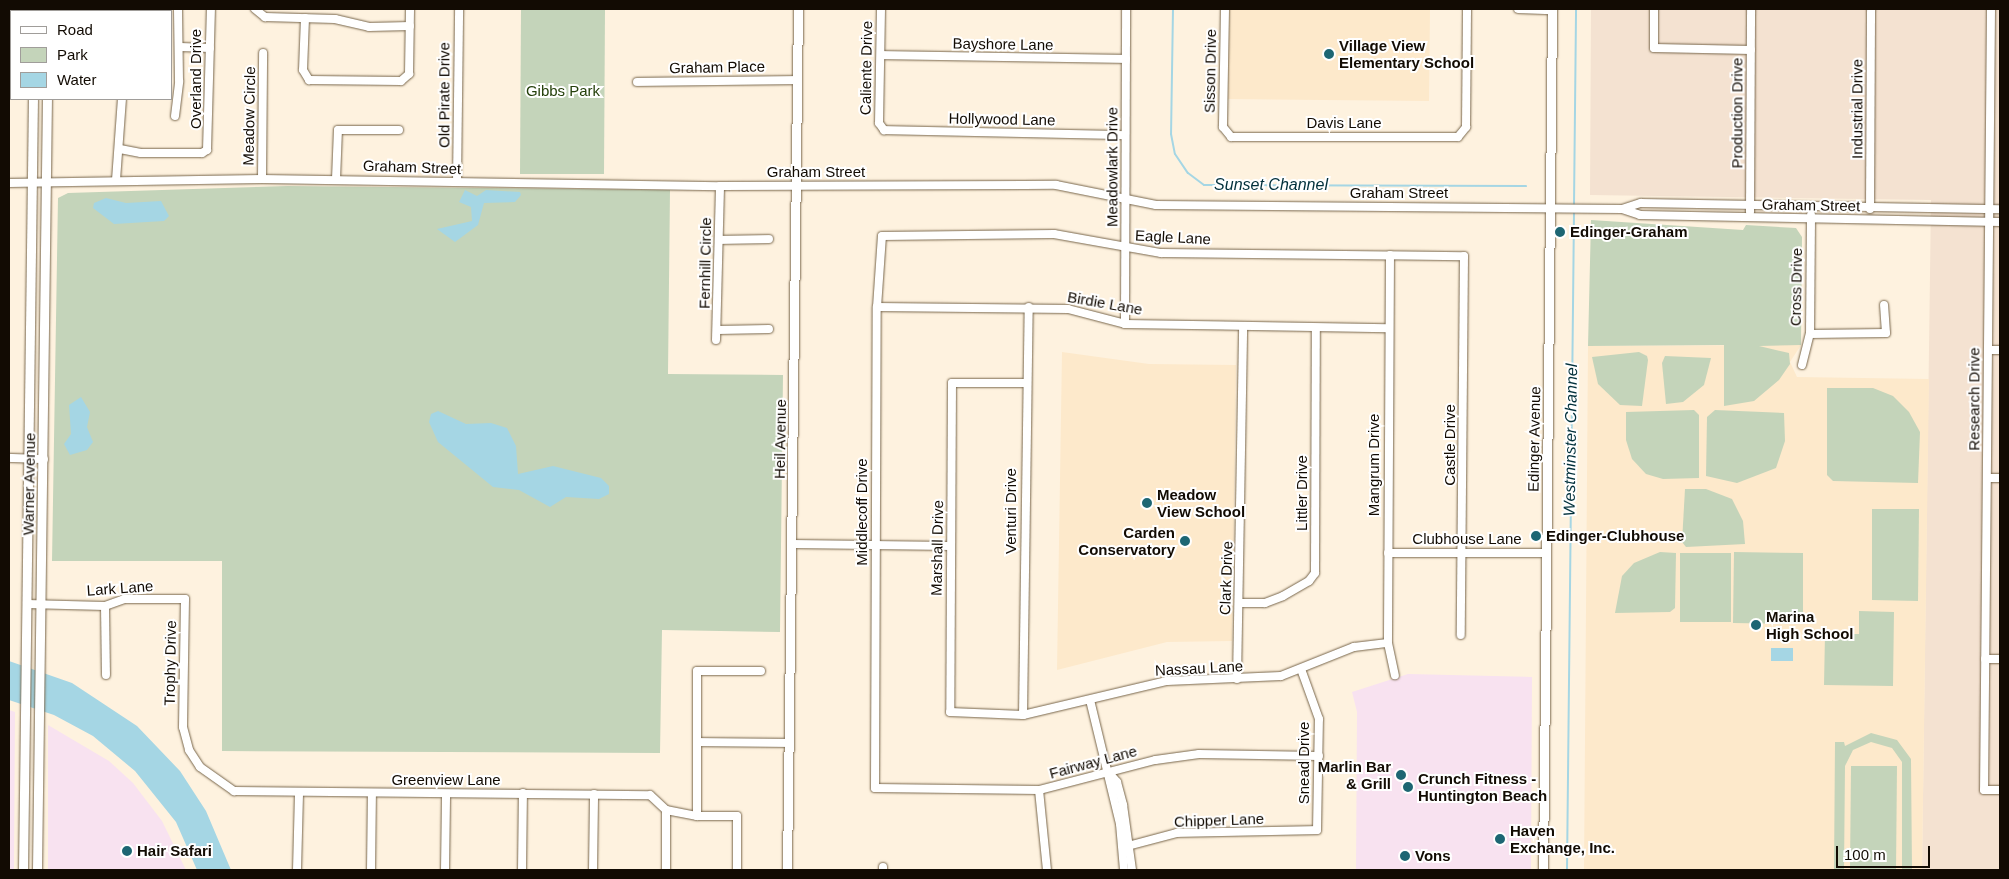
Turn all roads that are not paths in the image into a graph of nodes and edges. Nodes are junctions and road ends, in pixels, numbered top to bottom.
1 (178, 9) edge
2 (211, 9) edge
3 (410, 9) edge
4 (459, 9) edge
5 (798, 9) edge
6 (881, 9) edge
7 (1126, 9) edge
8 (1225, 9) edge
9 (1467, 9) edge
10 (1518, 9) edge
11 (1552, 9) edge
12 (1654, 9) edge
13 (1751, 9) edge
14 (1871, 9) edge
15 (1991, 9) edge
16 (257, 12) edge
17 (305, 18) junction
18 (410, 26) junction
19 (180, 48) junction
20 (210, 48) junction
21 (1751, 50) junction
22 (263, 53) dead end
23 (881, 55) junction
24 (1126, 59) junction
25 (797, 80) junction
26 (637, 82) dead end
27 (33, 100) edge
28 (47, 100) edge
29 (122, 100) edge
30 (175, 116) dead end
31 (880, 127) joint
32 (399, 130) dead end
33 (1225, 134) joint
34 (1125, 135) junction
35 (1990, 136) junction
36 (2000, 136) edge
37 (120, 149) junction
38 (262, 179) junction
39 (336, 179) junction
40 (116, 180) junction
41 (457, 182) junction
42 (9, 183) edge
43 (32, 183) junction
44 (47, 183) junction
45 (720, 186) junction
46 (796, 186) junction
47 (1126, 199) junction
48 (1751, 207) junction
49 (1550, 208) junction
50 (1811, 208) junction
51 (1870, 208) junction
52 (1622, 209) junction
53 (1989, 209) junction
54 (2000, 209) edge
55 (1750, 218) junction
56 (1811, 220) junction
57 (1989, 222) junction
58 (2000, 222) edge
59 (882, 236) joint
60 (769, 239) dead end
61 (720, 240) junction
62 (1126, 248) junction
63 (1390, 255) junction
64 (1464, 256) joint
65 (1884, 305) dead end
66 (877, 307) junction
67 (1029, 307) junction
68 (1125, 324) junction
69 (768, 328) dead end
70 (1243, 328) junction
71 (1388, 328) junction
72 (1316, 329) junction
73 (718, 330) junction
74 (1810, 334) junction
75 (716, 340) dead end
76 (1988, 350) junction
77 (2000, 350) edge
78 (1802, 365) dead end
79 (1026, 383) junction
80 (9, 458) edge
81 (28, 458) junction
82 (44, 459) junction
83 (1987, 478) junction
84 (2000, 478) edge
85 (792, 544) junction
86 (876, 545) junction
87 (951, 546) junction
88 (1388, 553) junction
89 (1464, 553) junction
90 (1547, 553) junction
91 (186, 599) joint
92 (1240, 603) junction
93 (27, 604) junction
94 (41, 604) junction
95 (105, 606) junction
96 (1461, 635) dead end
97 (1388, 643) junction
98 (1986, 659) junction
99 (2000, 659) edge
100 (1301, 669) junction
101 (761, 671) dead end
102 (1395, 675) dead end
103 (106, 676) dead end
104 (1237, 679) junction
105 (1090, 700) junction
106 (26, 705) junction
107 (950, 712) joint
108 (1023, 715) junction
109 (183, 727) joint
110 (39, 738) junction
111 (697, 742) junction
112 (789, 743) junction
113 (1319, 756) junction
114 (1109, 773) junction
115 (26, 780) junction
116 (39, 781) junction
117 (875, 788) joint
118 (1039, 790) junction
119 (2000, 790) edge
120 (299, 793) junction
121 (372, 793) junction
122 (523, 793) junction
123 (446, 794) junction
124 (594, 794) junction
125 (666, 810) junction
126 (696, 816) junction
127 (1317, 830) joint
128 (1127, 846) junction
129 (23, 870) edge
130 (37, 870) edge
131 (297, 870) edge
132 (371, 870) edge
133 (445, 870) edge
134 (522, 870) edge
135 (593, 870) edge
136 (666, 870) edge
137 (737, 870) edge
138 (787, 870) edge
139 (1047, 870) edge
140 (1124, 870) edge
141 (1132, 870) edge
142 (1543, 870) edge

1 - 19 street
2 - 20 street, Overland Drive
3 - 18 street
4 - 41 street, Old Pirate Drive
5 - 25 main road, Heil Avenue
6 - 23 street, Caliente Drive
7 - 24 street, Meadowlark Drive
8 - 33 street, Sisson Drive
9 - 33 street, Davis Lane
10 - 11 street
11 - 49 main road, Edinger Avenue
12 - 21 street
13 - 21 street, Production Drive
14 - 51 street, Industrial Drive
15 - 35 street, Research Drive
16 - 17 street
17 - 18 street
17 - 18 street
19 - 20 street
19 - 30 street
20 - 37 street, Overland Drive
21 - 48 street, Production Drive
22 - 38 street, Meadow Circle
23 - 24 street, Bayshore Lane
23 - 31 street, Caliente Drive
24 - 34 street, Meadowlark Drive
25 - 26 street, Graham Place
25 - 46 main road, Heil Avenue
27 - 43 main road, Warner Avenue
28 - 44 main road, Warner Avenue
29 - 37 street
31 - 34 street, Hollywood Lane
32 - 39 street
34 - 47 street, Meadowlark Drive
35 - 36 street
35 - 53 street, Research Drive
37 - 40 street
38 - 39 street, Graham Street
38 - 40 street, Graham Street
39 - 41 street, Graham Street
40 - 44 street, Graham Street
41 - 45 street, Graham Street
42 - 43 street, Graham Street
43 - 44 street, Graham Street
43 - 81 main road, Warner Avenue
44 - 82 main road, Warner Avenue
45 - 46 street, Graham Street
45 - 61 street, Fernhill Circle
46 - 47 street, Graham Street
46 - 85 main road, Heil Avenue
47 - 49 street, Graham Street
47 - 62 street, Meadowlark Drive
48 - 50 street, Graham Street
48 - 52 street, Graham Street
48 - 55 street, Production Drive
49 - 52 street, Graham Street
49 - 90 main road, Edinger Avenue
50 - 51 street, Graham Street
50 - 56 street, Cross Drive
51 - 53 street, Graham Street
52 - 55 street, Graham Street
53 - 54 street, Graham Street
53 - 57 street, Research Drive
55 - 56 street, Graham Street
56 - 57 street, Graham Street
56 - 74 street, Cross Drive
57 - 58 street, Graham Street
57 - 76 street, Research Drive
59 - 62 street, Eagle Lane
59 - 66 street, Middlecoff Drive
60 - 61 street
61 - 73 street, Fernhill Circle
62 - 63 street, Eagle Lane
62 - 68 street, Meadowlark Drive
63 - 64 street, Eagle Lane
63 - 71 street, Mangrum Drive
64 - 89 street, Castle Drive
65 - 74 street
66 - 67 street, Birdie Lane
66 - 86 street, Middlecoff Drive
67 - 68 street, Birdie Lane
67 - 79 street, Venturi Drive
68 - 70 street, Birdie Lane
69 - 73 street
70 - 72 street, Birdie Lane
70 - 92 street, Clark Drive
71 - 72 street, Birdie Lane
71 - 88 street, Mangrum Drive
72 - 92 street, Littler Drive
73 - 75 street, Fernhill Circle
74 - 78 street, Cross Drive
76 - 77 street
76 - 83 street, Research Drive
79 - 87 street, Marshall Drive
79 - 108 street, Venturi Drive
80 - 81 street
81 - 82 street
81 - 93 main road, Warner Avenue
82 - 94 main road, Warner Avenue
83 - 84 street
83 - 98 street, Research Drive
85 - 86 street
85 - 112 main road, Heil Avenue
86 - 87 street
86 - 117 street, Middlecoff Drive
87 - 107 street, Marshall Drive
88 - 89 street, Clubhouse Lane
88 - 97 street, Mangrum Drive
89 - 90 street, Clubhouse Lane
89 - 96 street, Castle Drive
90 - 142 main road, Edinger Avenue
91 - 95 street, Lark Lane
91 - 109 street, Trophy Drive
92 - 104 street, Clark Drive
93 - 94 street, Lark Lane
93 - 106 main road, Warner Avenue
94 - 95 street, Lark Lane
94 - 110 main road, Warner Avenue
95 - 103 street
97 - 100 street, Nassau Lane
97 - 102 street, Mangrum Drive
98 - 99 street
98 - 119 street, Research Drive
100 - 104 street, Nassau Lane
100 - 113 street, Snead Drive
101 - 111 street
104 - 105 street, Nassau Lane
105 - 108 street, Nassau Lane
105 - 114 street
106 - 110 main road
106 - 115 main road, Warner Avenue
107 - 108 street, Nassau Lane
109 - 120 street, Greenview Lane
110 - 116 main road, Warner Avenue
111 - 112 street
111 - 126 street
112 - 138 main road, Heil Avenue
113 - 114 street, Fairway Lane
113 - 127 street, Snead Drive
114 - 118 street, Fairway Lane
114 - 128 street
115 - 116 main road
115 - 129 main road, Warner Avenue
116 - 130 main road, Warner Avenue
117 - 118 street, Fairway Lane
118 - 139 street
120 - 121 street, Greenview Lane
120 - 131 street
121 - 123 street, Greenview Lane
121 - 132 street
122 - 123 street, Greenview Lane
122 - 124 street, Greenview Lane
122 - 134 street
123 - 133 street
124 - 125 street, Greenview Lane
124 - 135 street
125 - 126 street, Greenview Lane
125 - 136 street
126 - 137 street, Greenview Lane
127 - 128 street, Chipper Lane
128 - 140 street
128 - 141 street

